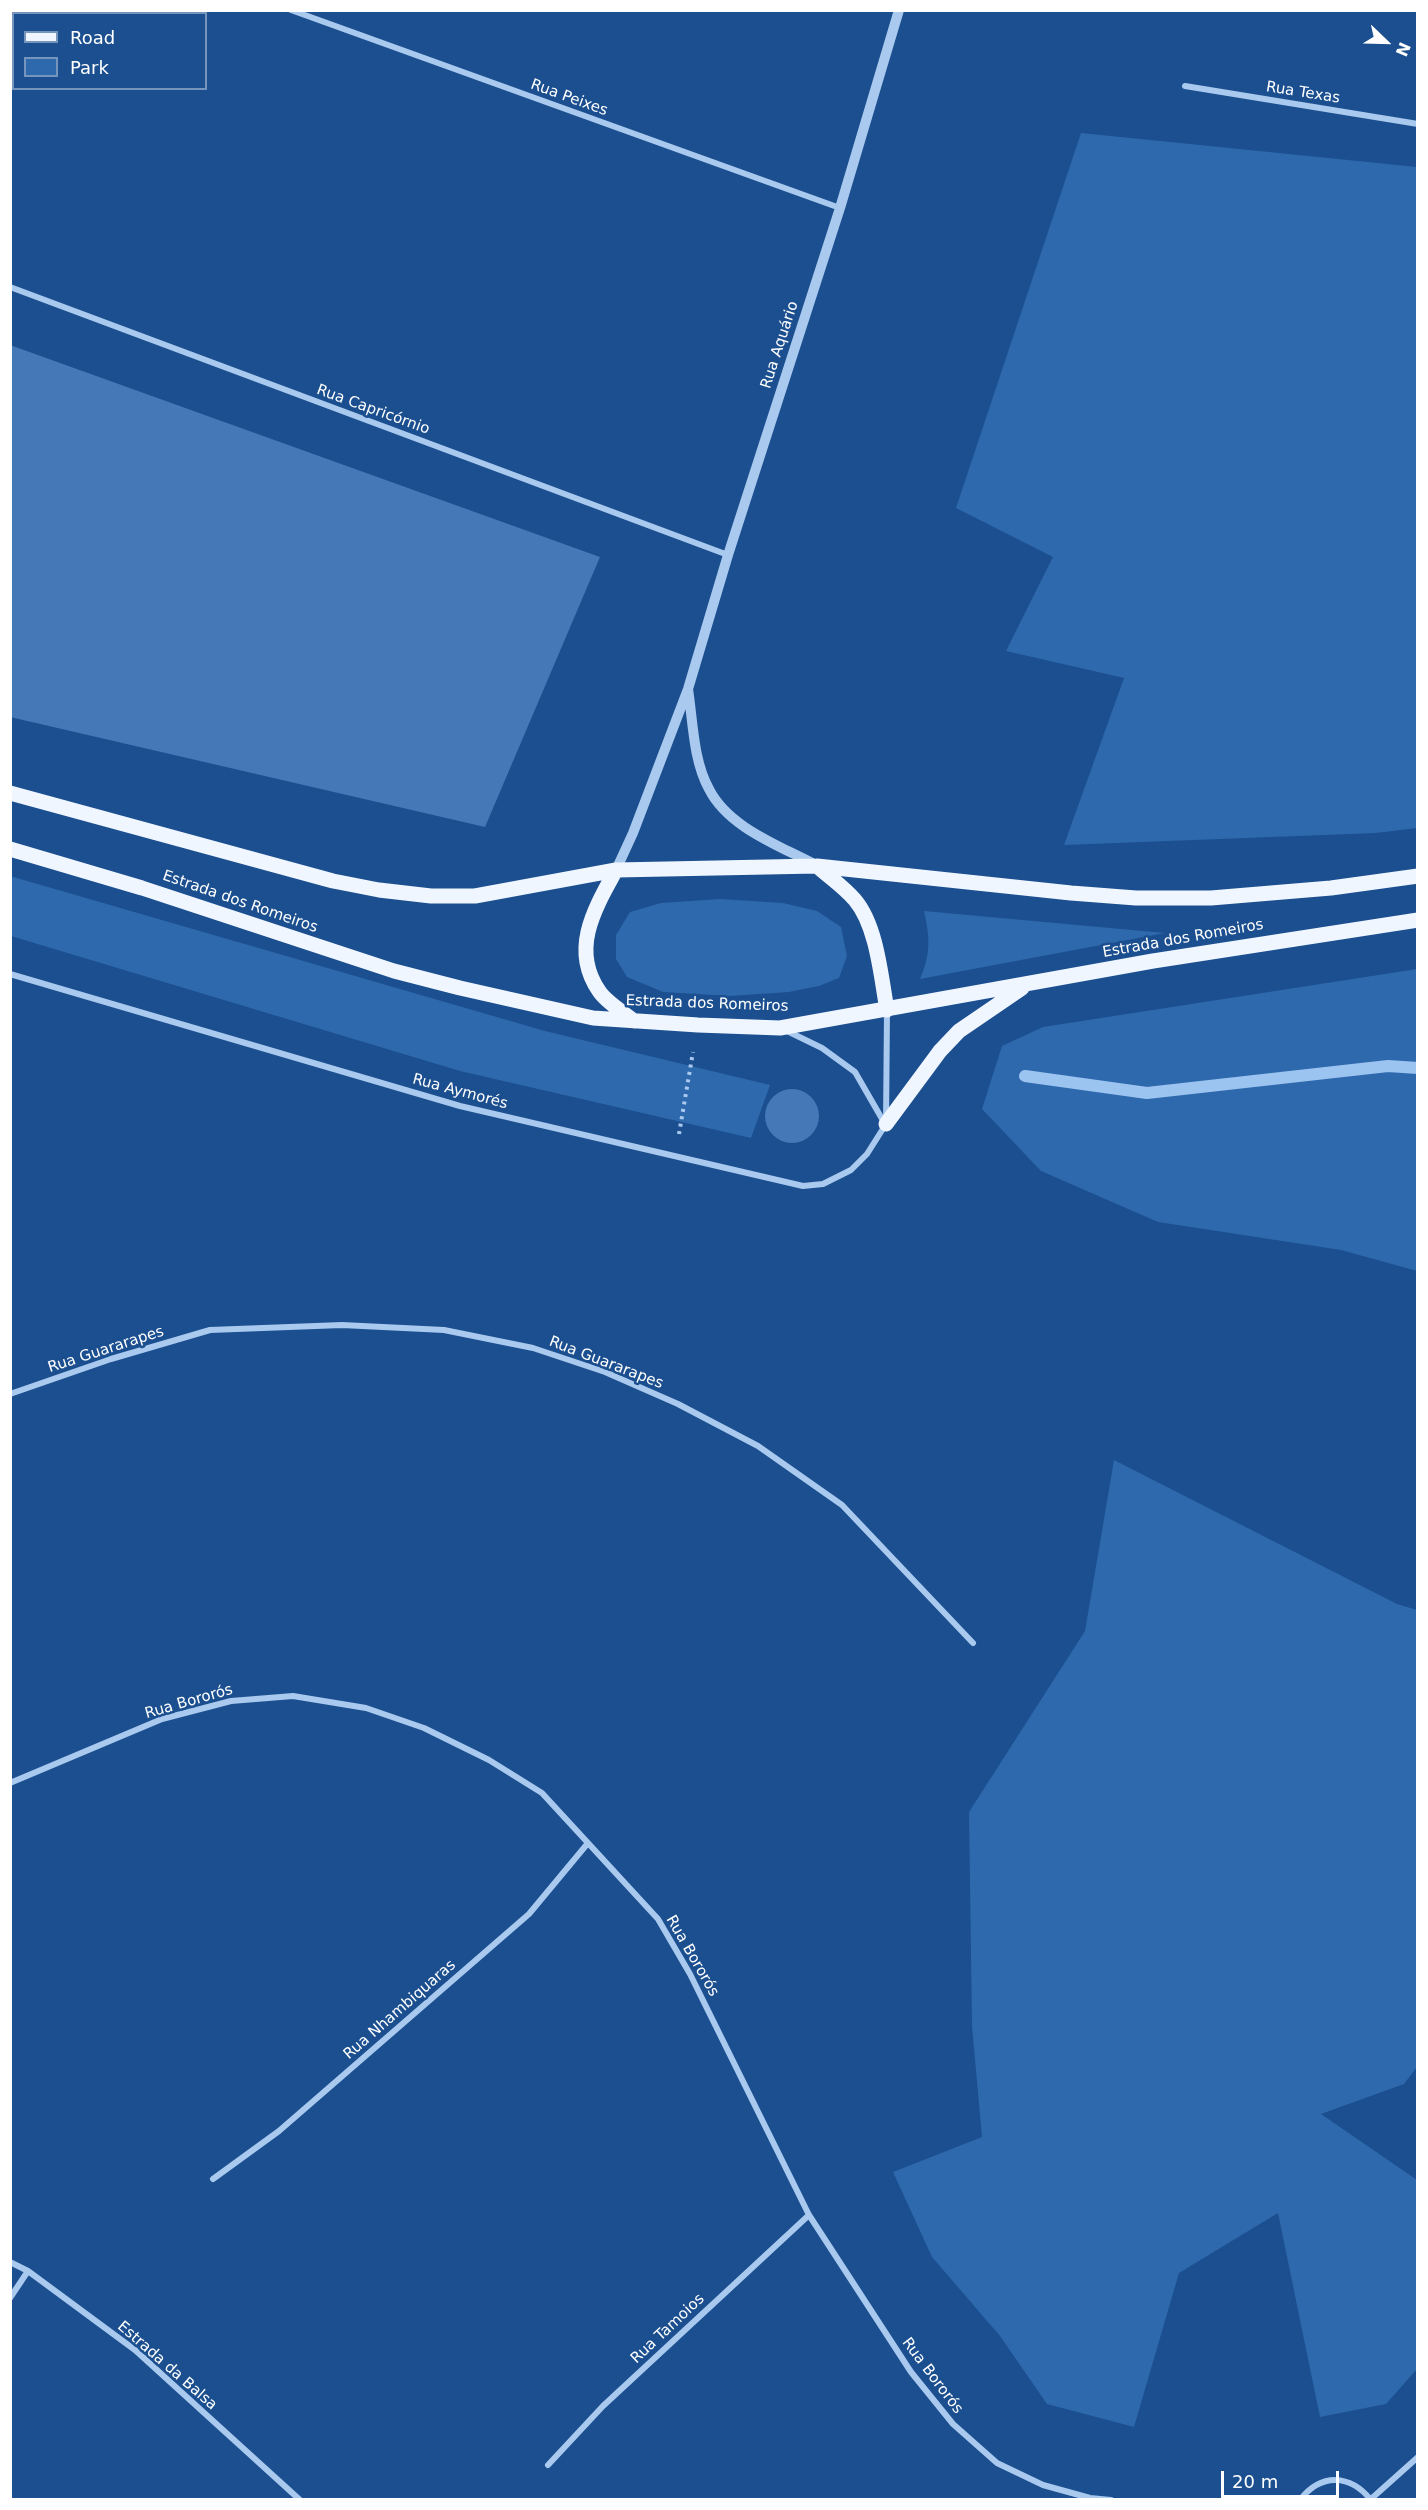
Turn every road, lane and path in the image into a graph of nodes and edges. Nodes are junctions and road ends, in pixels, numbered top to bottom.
1 (291, 10) edge
2 (899, 10) edge
3 (1185, 86) dead end
4 (1418, 124) edge
5 (840, 208) junction
6 (10, 287) edge
7 (728, 555) junction
8 (687, 689) junction
9 (10, 793) edge
10 (10, 849) edge
11 (817, 866) junction
12 (615, 870) junction
13 (1418, 876) edge
14 (1418, 920) edge
15 (10, 974) edge
16 (1028, 984) junction
17 (886, 1010) junction
18 (634, 1021) junction
19 (698, 1025) junction
20 (780, 1028) junction
21 (886, 1124) junction
22 (675, 1157) junction
23 (10, 1394) edge
24 (973, 1642) dead end
25 (10, 1784) edge
26 (588, 1843) junction
27 (213, 2179) dead end
28 (809, 2215) junction
29 (10, 2262) edge
30 (28, 2271) junction
31 (10, 2298) edge
32 (1418, 2457) edge
33 (548, 2465) dead end
34 (300, 2499) edge
35 (1111, 2499) edge
36 (1300, 2499) edge
37 (1371, 2499) edge

1 - 5 street, Rua Peixes
2 - 5 street, Rua Aquário
3 - 4 street, Rua Texas
5 - 7 street, Rua Aquário
6 - 7 street, Rua Capricórnio
7 - 8 street, Rua Aquário
8 - 11 street
8 - 12 street, Rua Aquário
9 - 12 main road, Estrada dos Romeiros
10 - 18 main road, Estrada dos Romeiros
11 - 12 main road, Estrada dos Romeiros
11 - 13 main road, Estrada dos Romeiros
11 - 17 main road
12 - 18 main road
14 - 16 main road, Estrada dos Romeiros
15 - 22 street, Rua Aymorés
16 - 17 main road, Estrada dos Romeiros
16 - 21 main road
17 - 20 main road, Estrada dos Romeiros
17 - 21 street
18 - 19 main road, Estrada dos Romeiros
19 - 20 main road, Estrada dos Romeiros
19 - 22 path
20 - 21 street
21 - 22 street, Rua Aymorés
23 - 24 street, Rua Guararapes
25 - 26 street, Rua Bororós
26 - 27 street, Rua Nhambiquaras
26 - 28 street, Rua Bororós
28 - 33 street, Rua Tamoios
28 - 35 street, Rua Bororós
29 - 30 street, Estrada da Balsa
30 - 31 street
30 - 34 street, Estrada da Balsa
32 - 37 street
36 - 37 street

